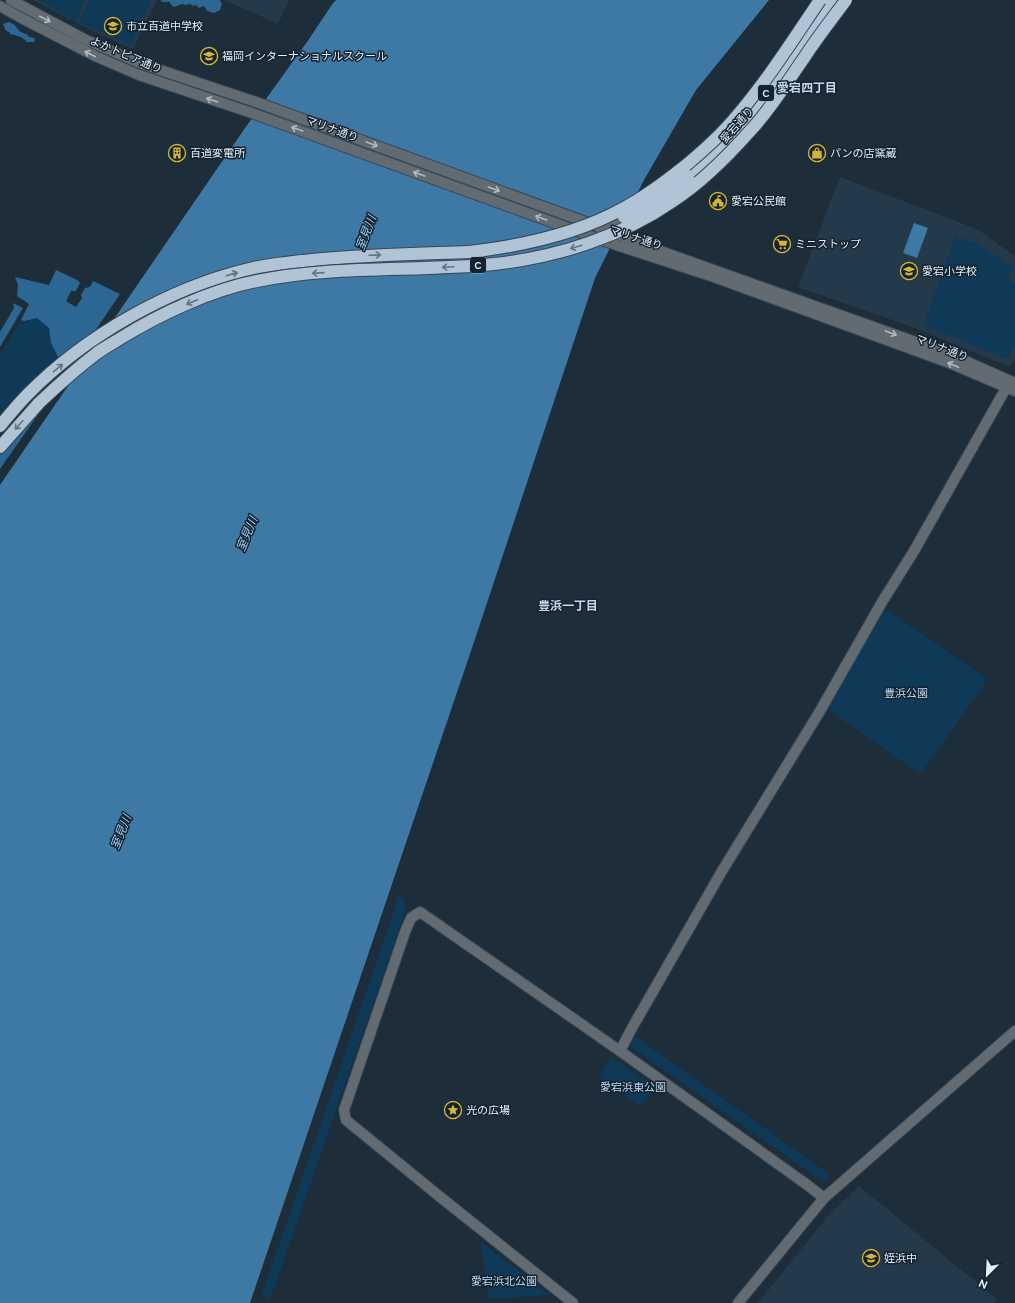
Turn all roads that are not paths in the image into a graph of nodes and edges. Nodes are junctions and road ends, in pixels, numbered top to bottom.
1 (11, 0) edge
2 (820, 0) edge
3 (831, 0) edge
4 (845, 0) edge
5 (0, 6) edge
6 (256, 102) joint
7 (249, 112) joint
8 (611, 232) junction
9 (593, 236) junction
10 (604, 241) junction
11 (468, 252) junction
12 (1012, 386) edge
13 (0, 426) edge
14 (0, 447) edge
15 (1015, 1031) edge
16 (1015, 1037) edge
17 (620, 1051) junction
18 (824, 1198) junction
19 (573, 1303) edge
20 (738, 1303) edge
21 (747, 1303) edge

1 -> 6 street, よかトピア通り
2 - 8 street, 愛宕通り
2 - 11 highway, C, bridge
3 - 11 highway, C, bridge
4 - 8 street, 愛宕通り
4 -> 14 highway, C, bridge
7 -> 5 street, よかトピア通り
6 -> 8 street, マリナ通り
9 -> 7 street, マリナ通り
8 - 9 street
8 - 10 street
8 -> 12 street, マリナ通り
9 - 10 street, マリナ通り, bridge
12 -> 10 street, マリナ通り
13 -> 11 highway, C
12 - 17 street
15 - 18 street
16 - 21 street
17 - 18 street
17 - 19 street
18 - 20 street

